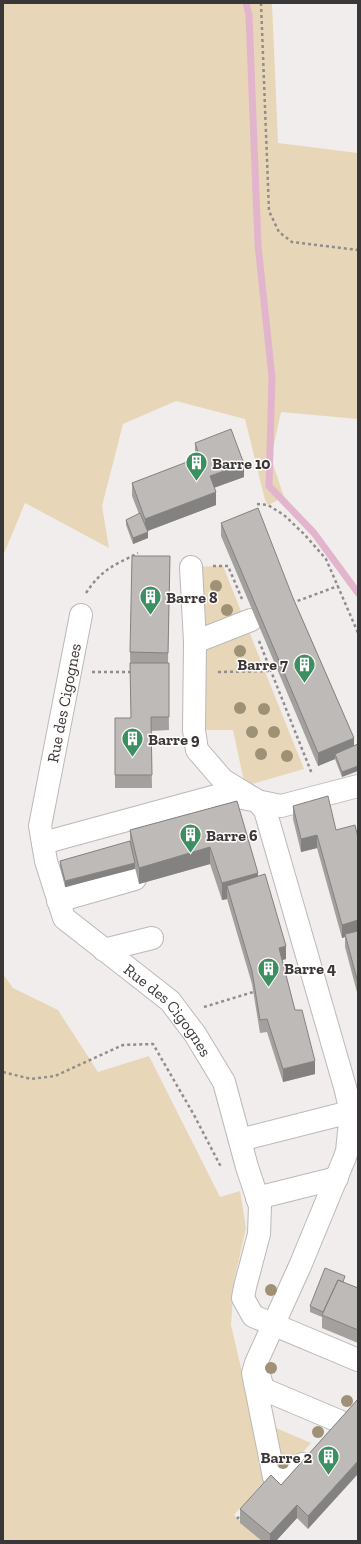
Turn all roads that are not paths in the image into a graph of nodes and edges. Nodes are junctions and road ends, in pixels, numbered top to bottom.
1 (191, 567) road end
2 (80, 615) road end
3 (251, 620) road end
4 (195, 642) junction
5 (358, 786) edge
6 (256, 800) junction
7 (43, 843) junction
8 (135, 879) dead end
9 (58, 901) junction
10 (152, 938) dead end
11 (104, 950) junction
12 (354, 1111) edge
13 (240, 1140) junction
14 (337, 1178) junction
15 (257, 1198) junction
16 (253, 1316) junction
17 (274, 1324) junction
18 (358, 1360) edge
19 (256, 1363) junction

1 - 4 street
2 - 7 street, Rue des Cigognes
3 - 4 street
4 - 6 street
5 - 6 street
6 - 7 street
6 - 12 street
7 - 9 street, Rue des Cigognes
8 - 9 street
9 - 11 street, Rue des Cigognes
10 - 11 street
11 - 13 street, Rue des Cigognes
12 - 13 street
12 - 14 street
13 - 15 street, Rue des Cigognes
14 - 15 street
14 - 17 street
15 - 16 street, Rue des Cigognes
16 - 17 street
16 - 19 street
17 - 18 street
17 - 19 street
19 - 19 street

